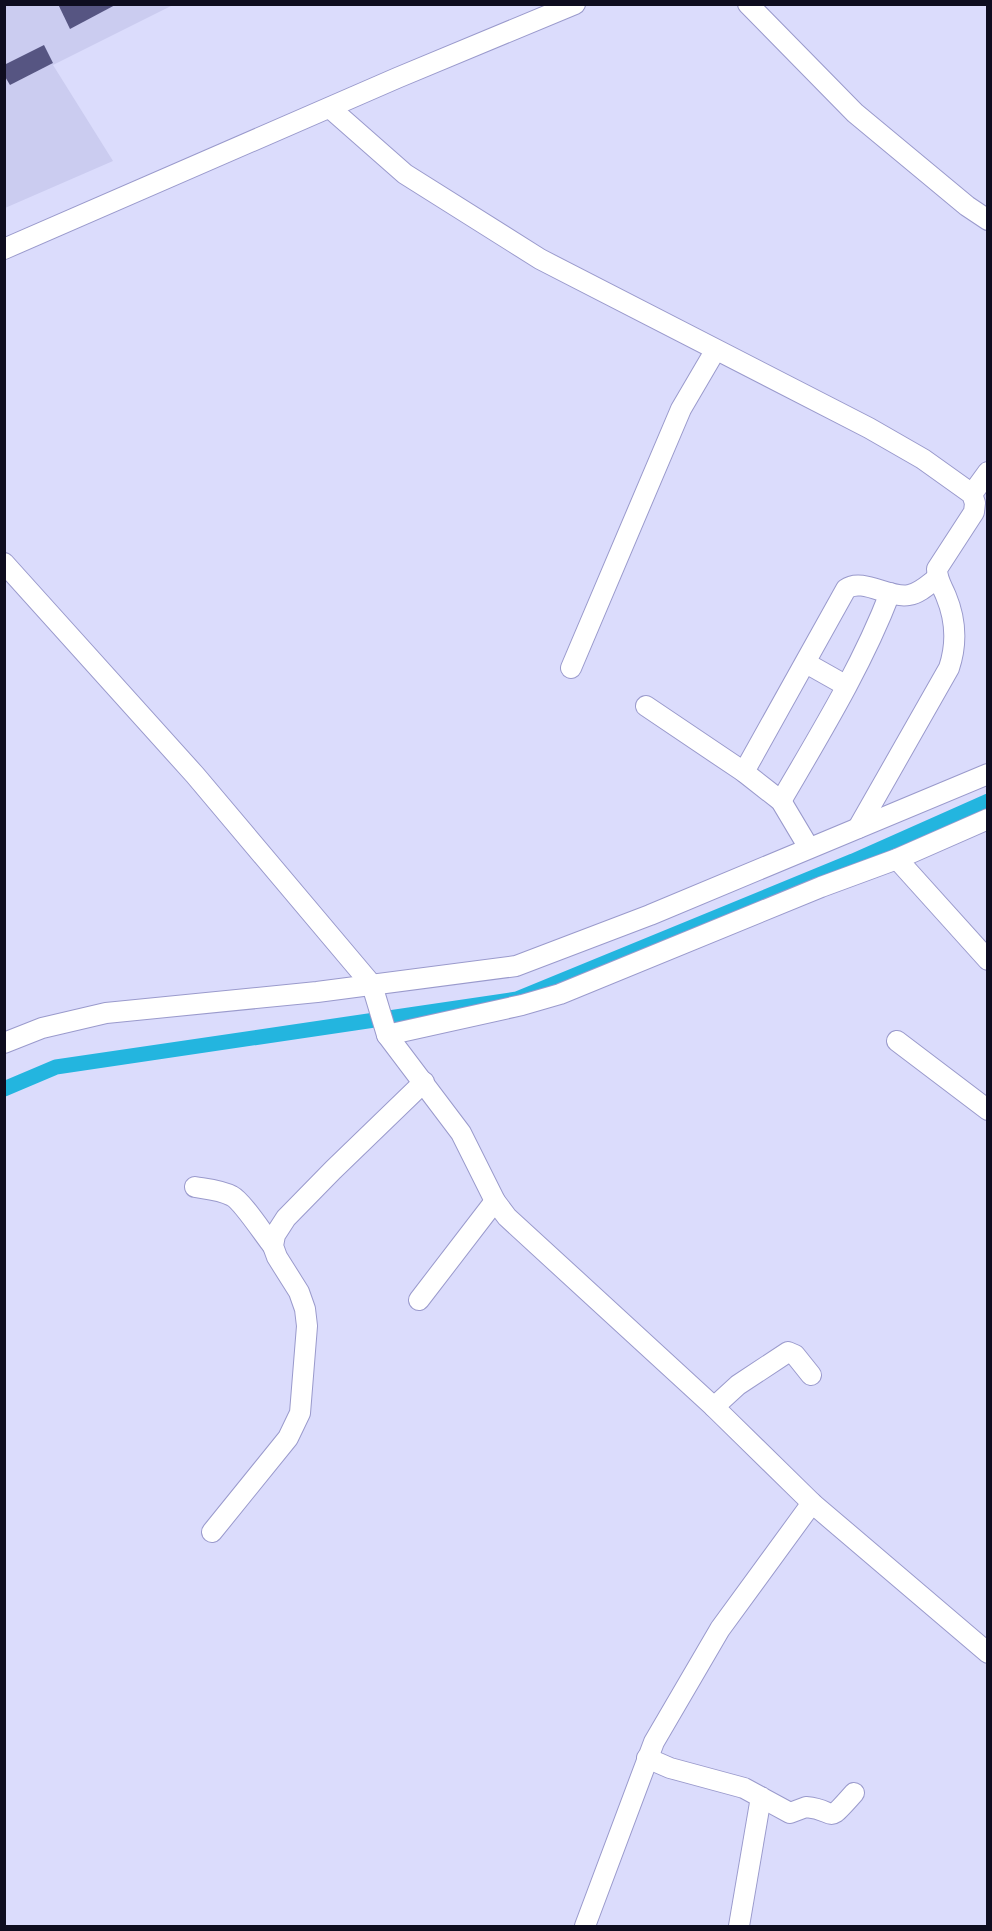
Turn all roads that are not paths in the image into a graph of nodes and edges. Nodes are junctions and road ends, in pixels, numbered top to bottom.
1 (576, 4) edge
2 (748, 4) edge
3 (330, 108) junction
4 (987, 220) edge
5 (4, 249) edge
6 (715, 351) junction
7 (987, 472) edge
8 (972, 494) junction
9 (4, 562) edge
10 (937, 578) junction
11 (890, 593) junction
12 (806, 663) junction
13 (571, 668) dead end
14 (845, 685) junction
15 (646, 706) dead end
16 (744, 772) junction
17 (987, 774) edge
18 (780, 801) junction
19 (987, 819) edge
20 (858, 828) junction
21 (808, 848) junction
22 (897, 859) junction
23 (987, 960) edge
24 (373, 991) junction
25 (385, 1030) junction
26 (897, 1041) dead end
27 (4, 1043) edge
28 (424, 1082) junction
29 (987, 1110) edge
30 (195, 1187) dead end
31 (495, 1201) junction
32 (273, 1246) junction
33 (419, 1300) dead end
34 (811, 1375) dead end
35 (714, 1407) junction
36 (812, 1503) junction
37 (212, 1532) dead end
38 (986, 1649) edge
39 (647, 1758) junction
40 (854, 1793) dead end
41 (761, 1797) junction
42 (585, 1926) edge
43 (739, 1926) edge

1 - 3 street
2 - 4 street
3 - 5 street
3 - 6 street
6 - 8 street
6 - 13 street
7 - 8 street
8 - 10 street
9 - 24 street
10 - 11 street
10 - 20 street
11 - 12 street
11 - 14 street
12 - 14 street
12 - 16 street
14 - 18 street
15 - 16 street
16 - 18 street
17 - 20 street
18 - 21 street
19 - 22 street
20 - 21 street
21 - 24 street
22 - 23 street
22 - 25 street
24 - 25 street
24 - 27 street
25 - 28 street
26 - 29 street
28 - 31 street
28 - 32 street
30 - 32 street
31 - 33 street
31 - 35 street
32 - 37 street
34 - 35 street
35 - 36 street
36 - 38 street
36 - 39 street
39 - 41 street
39 - 42 street
40 - 41 street
41 - 43 street

